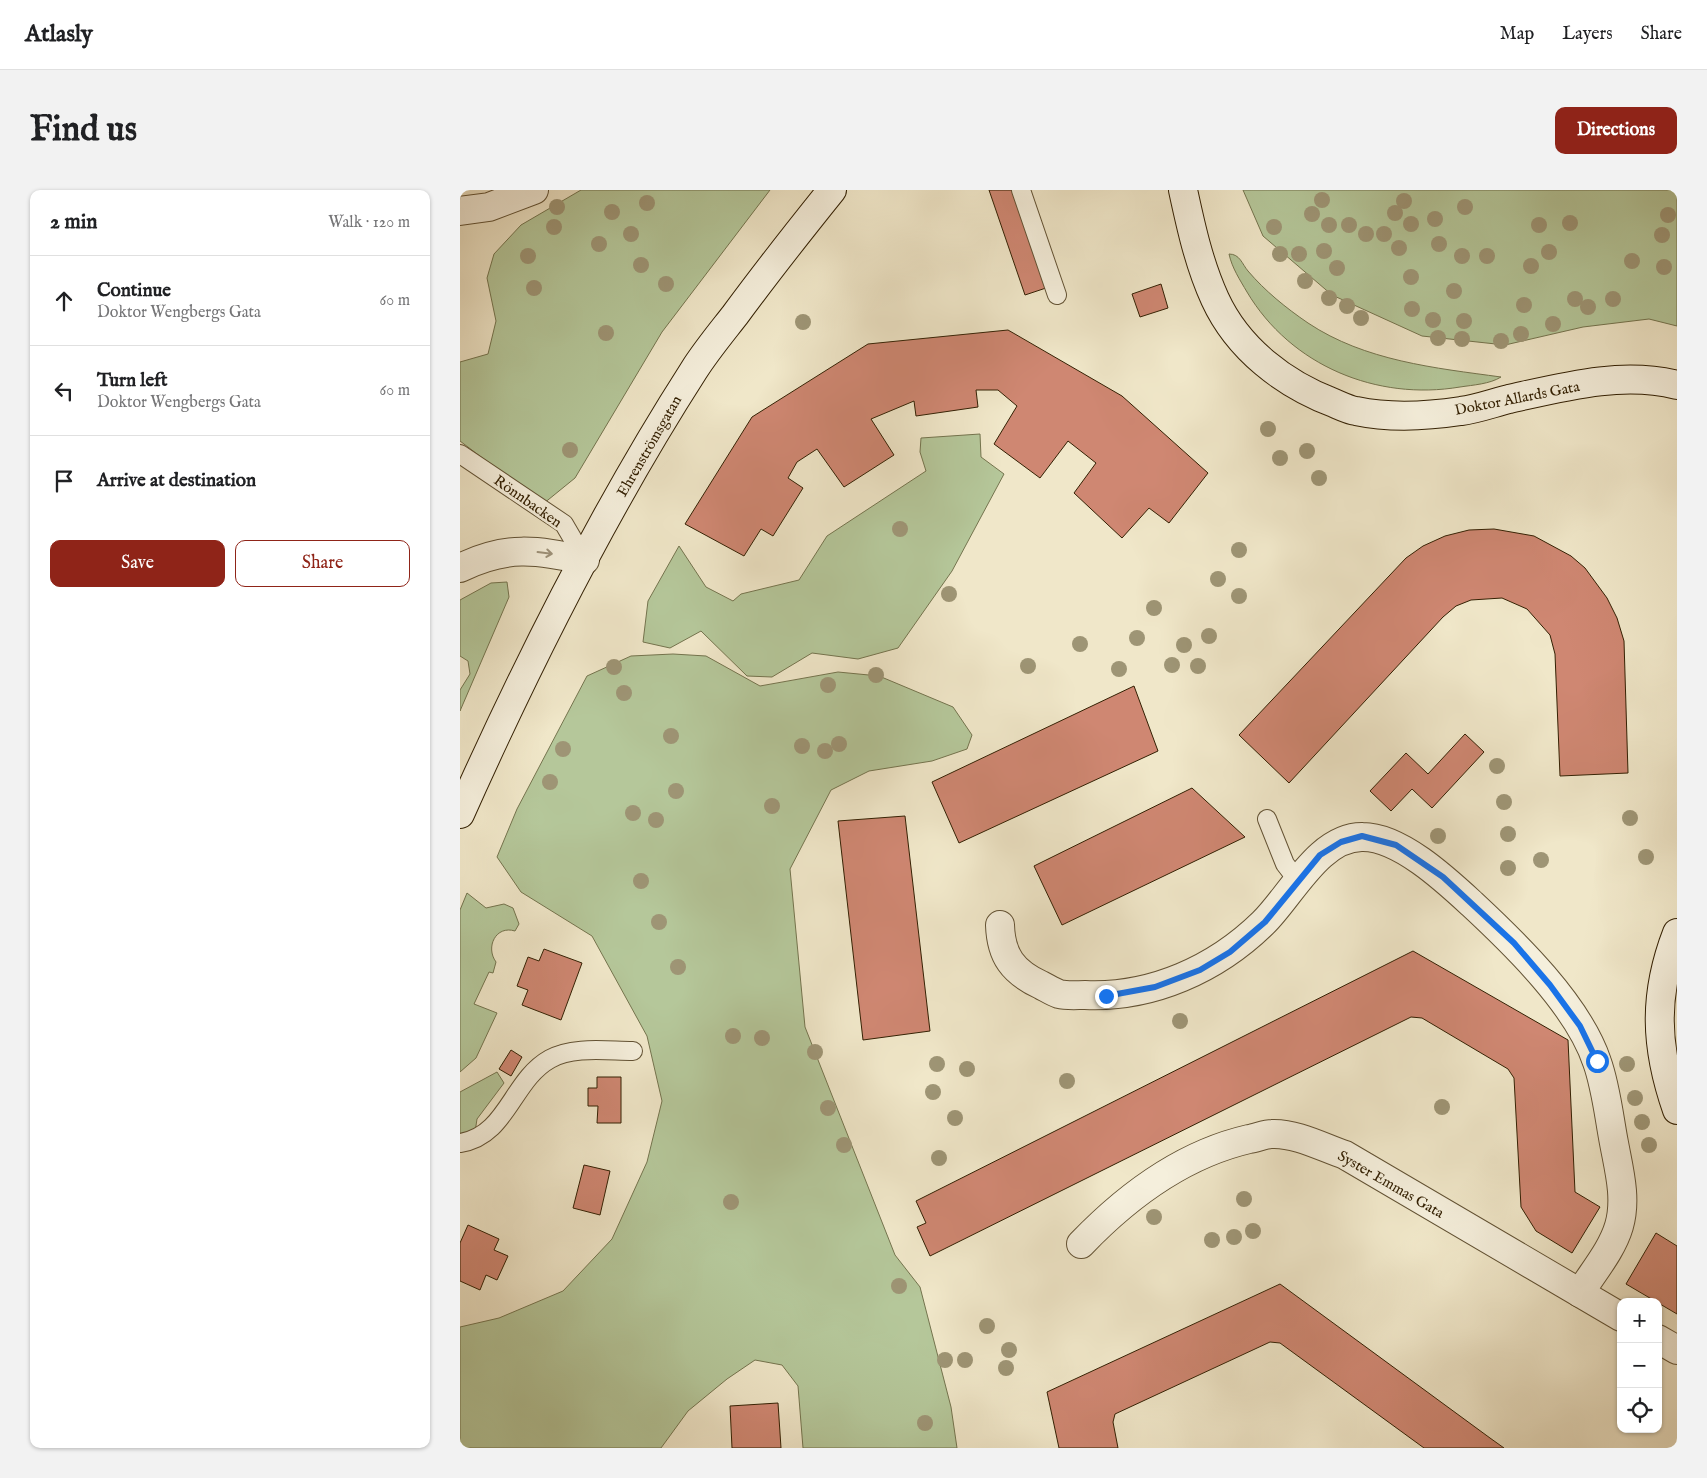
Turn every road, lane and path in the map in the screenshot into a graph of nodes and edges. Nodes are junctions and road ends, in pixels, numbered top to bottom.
1 (534, 190) edge
2 (832, 190) edge
3 (1021, 190) edge
4 (1184, 190) edge
5 (489, 199) edge
6 (460, 211) edge
7 (1057, 295) dead end
8 (1677, 385) edge
9 (460, 454) edge
10 (585, 560) junction
11 (460, 568) edge
12 (460, 814) edge
13 (1268, 819) dead end
14 (1298, 881) junction
15 (1000, 925) dead end
16 (1677, 933) edge
17 (633, 1050) dead end
18 (1677, 1110) edge
19 (460, 1143) edge
20 (1081, 1244) dead end
21 (1580, 1293) junction
22 (1617, 1315) edge
23 (1662, 1341) edge
24 (1677, 1350) edge

1 - 5 street
2 - 10 street, Ehrenströmsgatan
3 - 7 lane
4 - 8 street, Doktor Allards Gata
5 - 6 street
9 - 10 lane, Rönnbacken
11 -> 10 street
10 - 12 street, Ehrenströmsgatan
13 - 14 lane
14 - 15 street
14 - 21 street
16 - 18 street
17 - 19 lane
20 - 21 street, Syster Emmas Gata
21 - 22 street, Syster Emmas Gata
23 - 24 street

